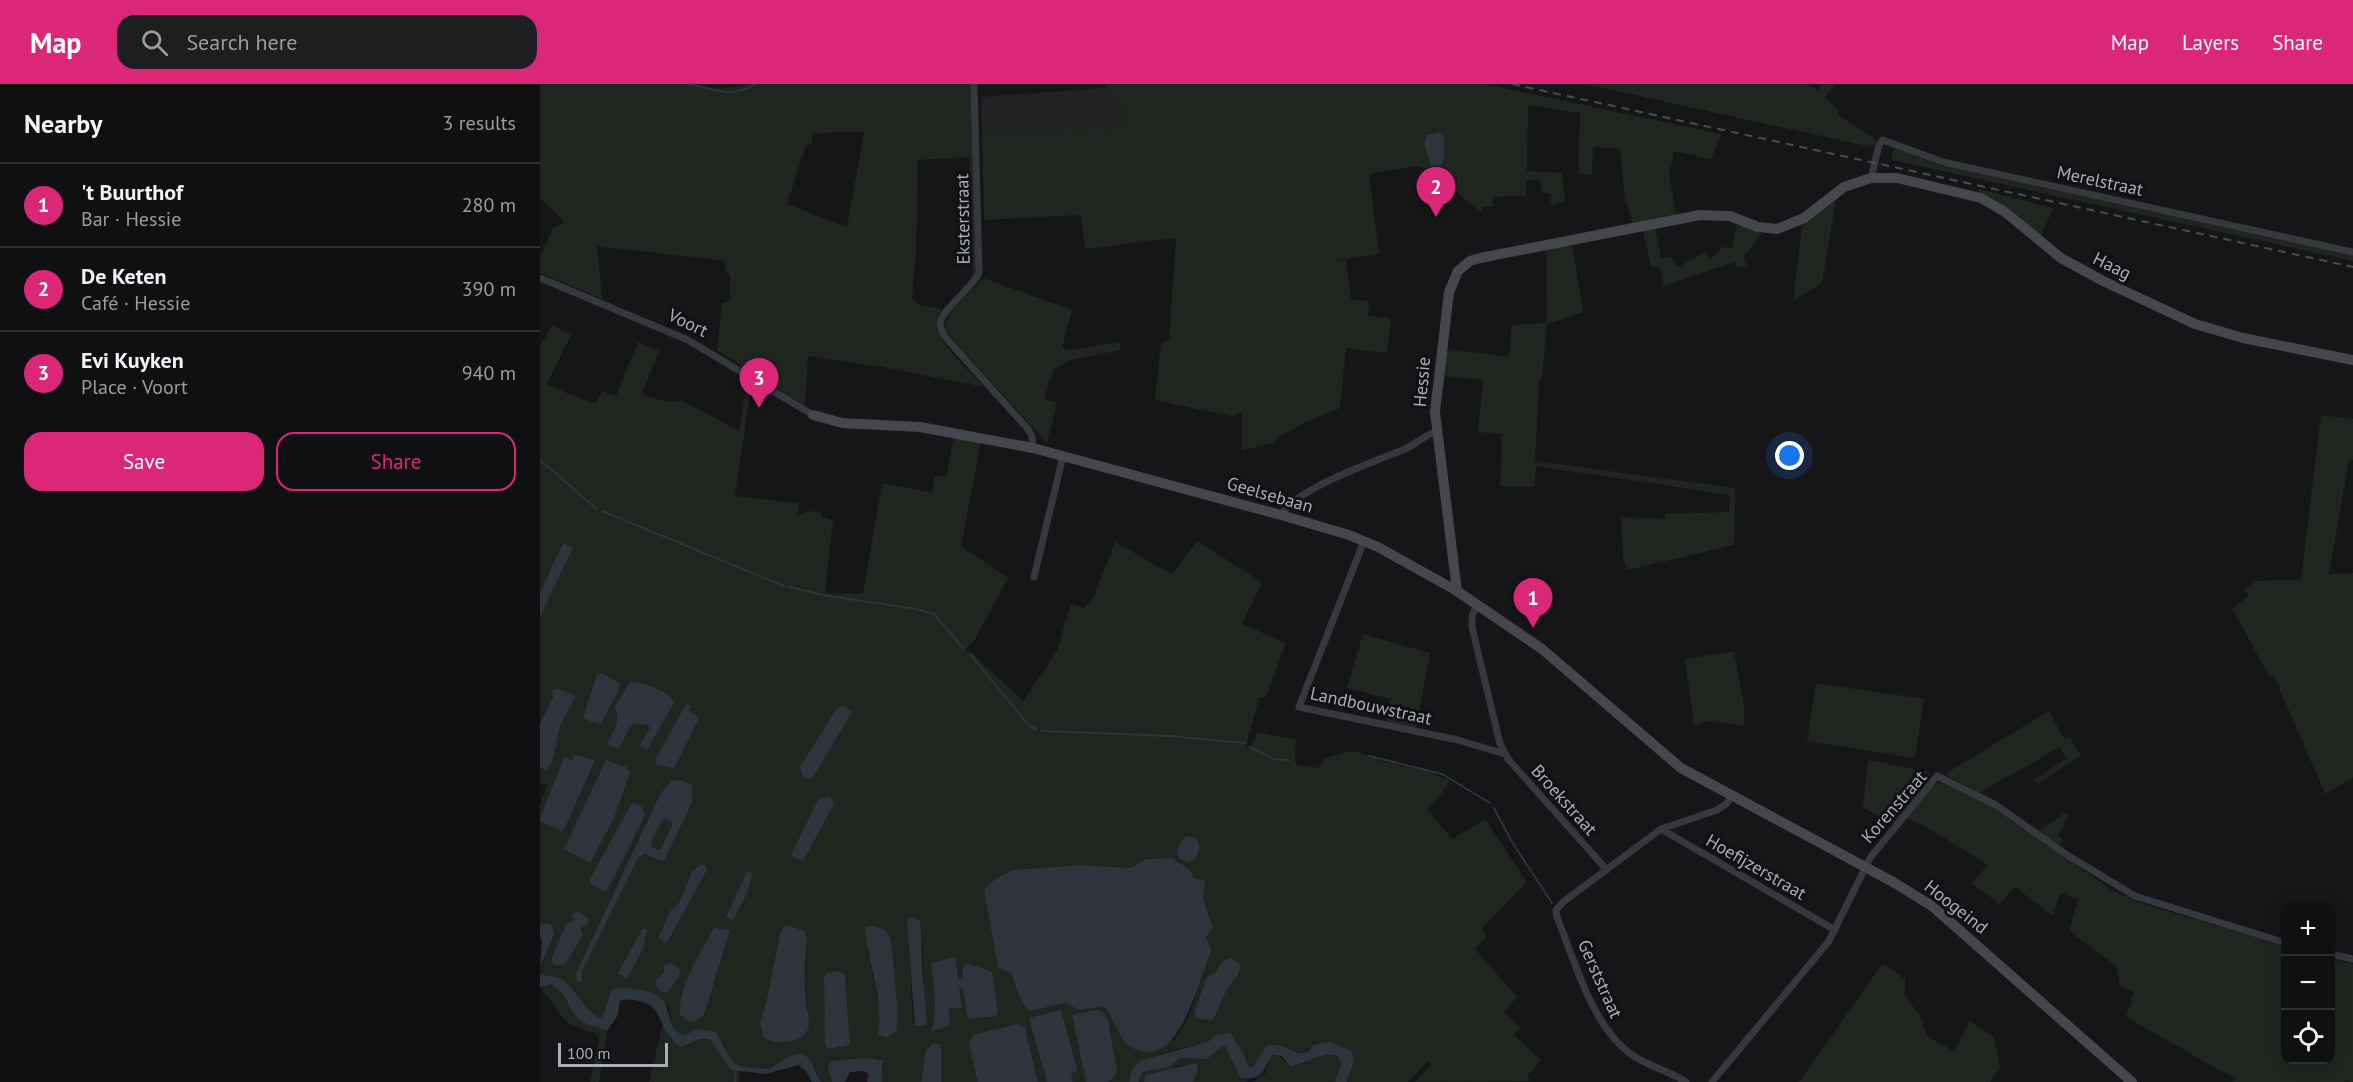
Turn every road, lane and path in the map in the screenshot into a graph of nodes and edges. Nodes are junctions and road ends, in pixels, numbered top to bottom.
1 (975, 84) edge
2 (1871, 178) junction
3 (2353, 252) edge
4 (540, 278) edge
5 (2353, 360) edge
6 (813, 415) joint
7 (1437, 430) junction
8 (1033, 448) junction
9 (1064, 456) junction
10 (1281, 514) junction
11 (1364, 541) junction
12 (1034, 577) dead end
13 (1457, 591) junction
14 (1477, 605) junction
15 (1505, 754) junction
16 (1732, 796) junction
17 (1661, 829) junction
18 (1866, 868) junction
19 (1607, 870) junction
20 (1835, 930) junction
21 (2281, 940) edge
22 (2335, 955) edge
23 (2353, 959) edge
24 (1686, 1082) edge
25 (1712, 1082) edge
26 (2132, 1082) edge

1 - 8 street, Eksterstraat
2 - 3 street, Merelstraat
2 - 5 street, Haag
2 - 7 street, Hessie
4 - 6 street, Voort
6 - 8 street, Geelsebaan
7 - 10 street
7 - 13 street, Hessie
8 - 9 street, Geelsebaan
9 - 10 street, Geelsebaan
9 - 12 street
10 - 11 street, Geelsebaan
11 - 13 street, Geelsebaan
11 - 15 street, Landbouwstraat
13 - 14 street
14 - 15 street, Broekstraat
14 - 16 street
15 - 19 street, Broekstraat
16 - 17 street
16 - 18 street, Hoogeind
17 - 19 street
17 - 20 street, Hoefijzerstraat
18 - 20 street, Korenstraat
18 - 21 street, Korenstraat
18 - 26 street, Hoogeind
19 - 24 street, Gerststraat
20 - 25 street, Korenstraat
22 - 23 street

